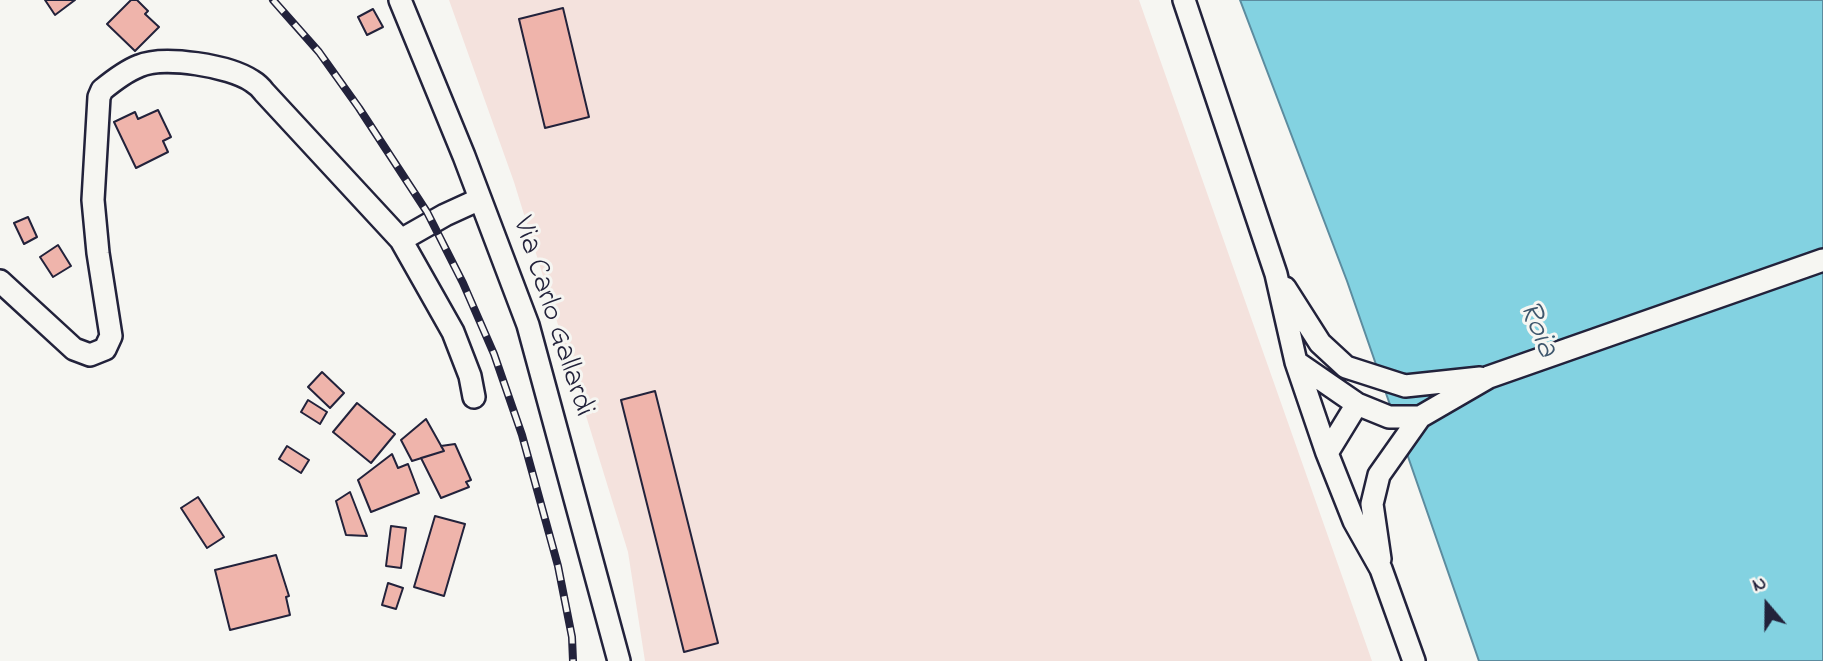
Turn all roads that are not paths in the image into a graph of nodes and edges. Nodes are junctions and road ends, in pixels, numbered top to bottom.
1 (400, 0) edge
2 (1184, 0) edge
3 (481, 199) junction
4 (401, 240) junction
5 (1823, 260) edge
6 (1276, 274) junction
7 (0, 281) edge
8 (1296, 362) junction
9 (1489, 377) junction
10 (1405, 386) junction
11 (474, 397) dead end
12 (1357, 404) junction
13 (1420, 418) junction
14 (1327, 453) junction
15 (1381, 569) junction
16 (619, 661) edge
17 (1414, 661) edge

1 - 3 street, Via Carlo Gallardi
2 - 6 street
3 - 4 street
3 - 16 street, Via Carlo Gallardi
4 - 7 street
4 - 11 street
5 - 9 street
6 - 8 street
6 - 10 street
8 - 12 street
8 - 14 street
9 - 10 street
9 - 13 street
10 - 12 street
12 - 13 street
12 - 14 street
13 - 15 street
14 - 15 street
15 - 17 street

